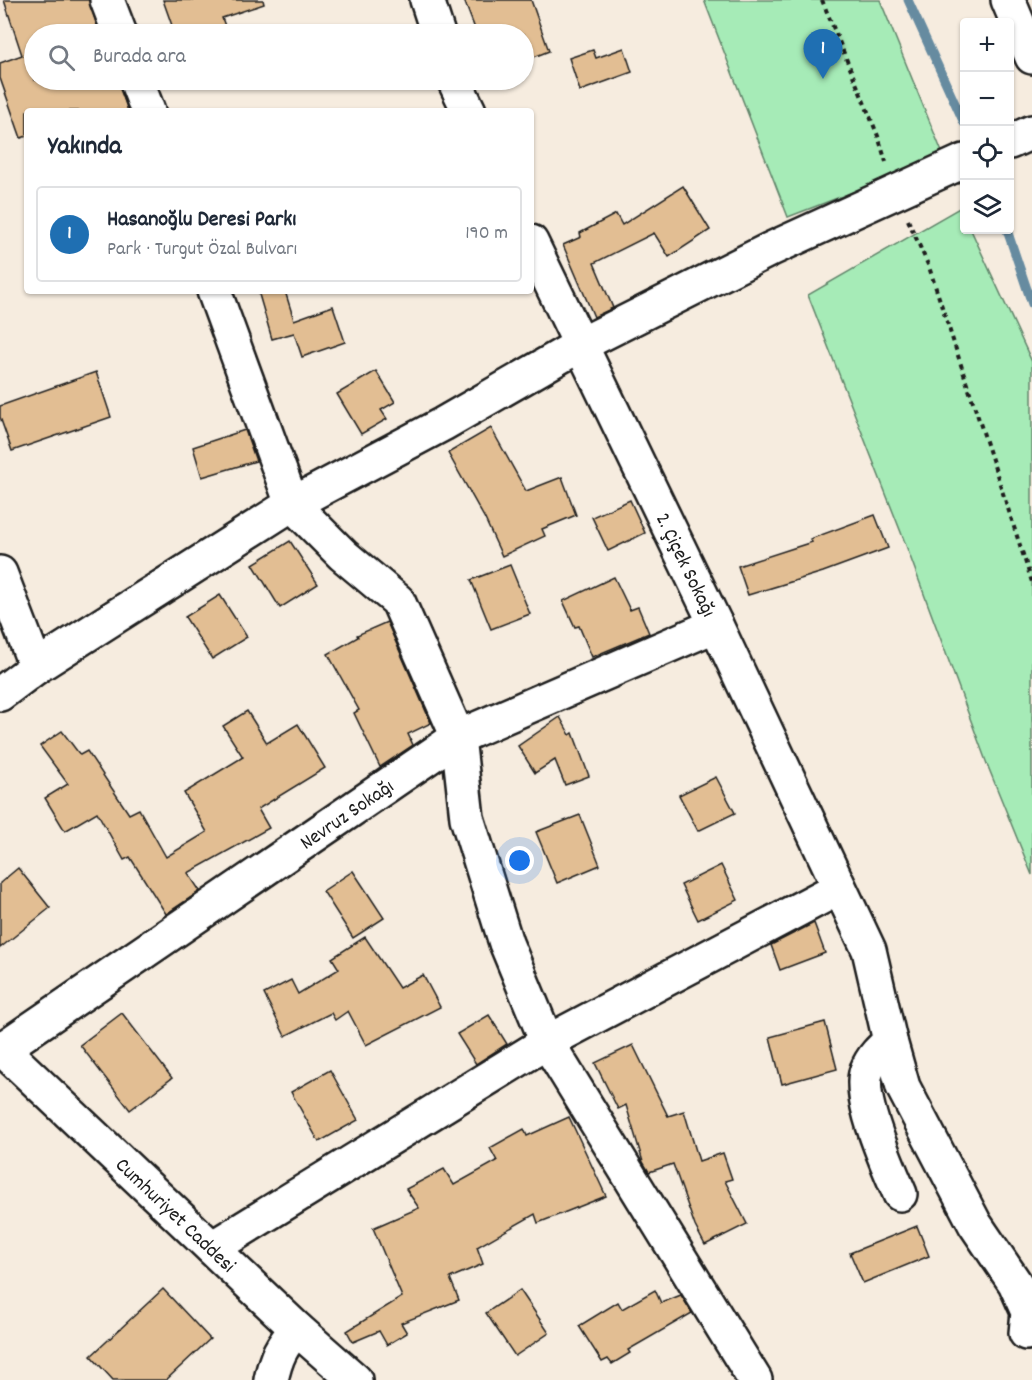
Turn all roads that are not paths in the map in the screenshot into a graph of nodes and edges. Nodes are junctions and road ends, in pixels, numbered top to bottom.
1 (107, 0) edge
2 (428, 0) edge
3 (1008, 0) edge
4 (116, 24) edge
5 (435, 24) edge
6 (1032, 57) edge
7 (140, 90) edge
8 (459, 90) edge
9 (147, 108) edge
10 (468, 108) edge
11 (1032, 132) edge
12 (1014, 140) edge
13 (960, 163) edge
14 (534, 248) edge
15 (215, 294) edge
16 (580, 345) junction
17 (292, 504) junction
18 (0, 573) edge
19 (716, 625) junction
20 (36, 667) junction
21 (0, 694) edge
22 (458, 737) junction
23 (839, 888) junction
24 (890, 1041) junction
25 (547, 1042) junction
26 (1, 1048) edge
27 (900, 1194) dead end
28 (212, 1248) junction
29 (297, 1329) junction
30 (1026, 1333) dead end
31 (271, 1380) edge
32 (355, 1380) edge
33 (755, 1380) edge

1 - 4 street
2 - 5 street
3 - 6 street
7 - 9 street
8 - 10 street
11 - 12 street
13 - 16 street
14 - 16 street, 2. Çiçek Sokağı
15 - 17 street
16 - 17 street
16 - 19 street, 2. Çiçek Sokağı
17 - 20 street
17 - 22 street
18 - 20 street
19 - 22 street, Nevruz Sokağı
19 - 23 street, 2. Çiçek Sokağı
20 - 21 street
22 - 25 street
22 - 26 street, Nevruz Sokağı
23 - 24 street, 2. Çiçek Sokağı
23 - 25 street
24 - 27 street
24 - 30 street, 2. Çiçek Sokağı
25 - 28 street
25 - 33 street
26 - 28 street, Cumhuriyet Caddesi
28 - 29 street, Cumhuriyet Caddesi
29 - 31 street
29 - 32 street, Cumhuriyet Caddesi

